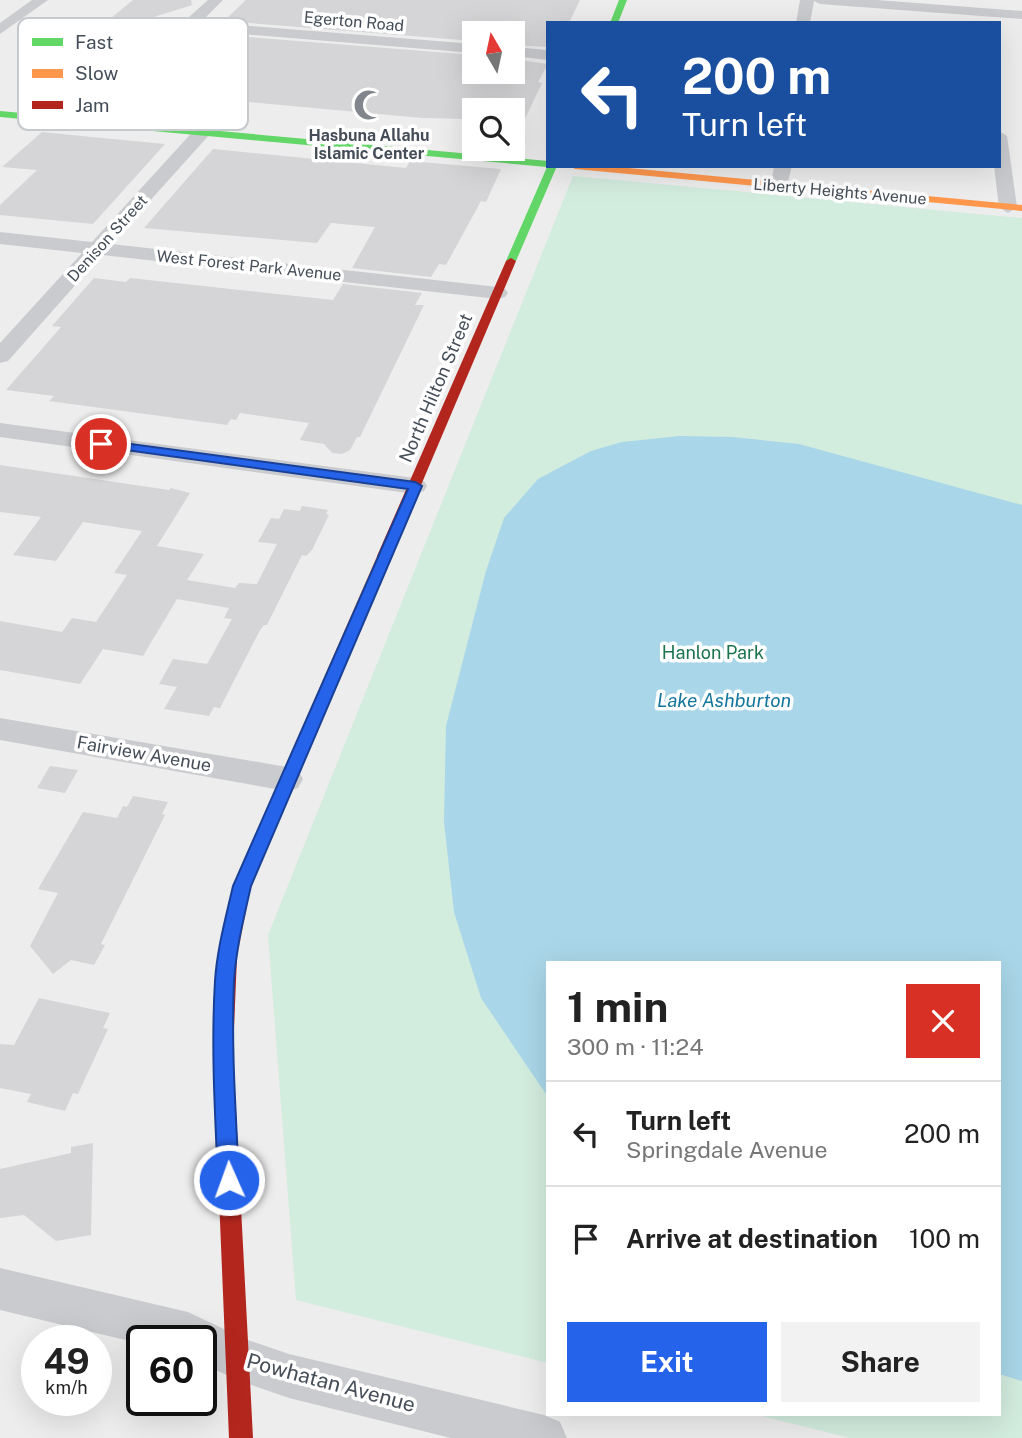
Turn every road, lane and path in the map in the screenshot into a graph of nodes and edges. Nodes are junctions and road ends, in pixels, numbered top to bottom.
1 (41, 0) edge
2 (216, 0) edge
3 (623, 0) edge
4 (807, 0) edge
5 (820, 0) edge
6 (983, 12) edge
7 (1022, 15) edge
8 (196, 18) edge
9 (615, 21) edge
10 (803, 21) edge
11 (0, 30) edge
12 (248, 30) edge
13 (462, 47) edge
14 (525, 53) edge
15 (546, 55) edge
16 (0, 100) edge
17 (18, 102) edge
18 (0, 114) edge
19 (18, 116) edge
20 (248, 129) edge
21 (204, 130) edge
22 (243, 130) edge
23 (462, 143) edge
24 (1001, 144) edge
25 (525, 149) edge
26 (546, 151) edge
27 (546, 165) edge
28 (549, 168) edge
29 (627, 168) edge
30 (741, 168) edge
31 (782, 174) edge
32 (1015, 200) edge
33 (0, 238) edge
34 (97, 249) junction
35 (498, 293) junction
36 (0, 356) edge
37 (0, 430) edge
38 (415, 486) junction
39 (0, 729) edge
40 (287, 779) junction
41 (0, 1289) edge
42 (237, 1358) junction
43 (241, 1438) edge
44 (544, 1438) edge

1 - 11 street
2 - 8 street
3 - 9 main road
4 - 10 street
5 - 6 street
6 - 7 street
12 - 13 street, Egerton Road
14 - 15 street
16 - 17 main road
18 - 19 main road
20 - 23 main road
21 - 34 street, Denison Street
22 - 27 main road
24 - 32 street
25 - 26 main road
28 - 35 main road, North Hilton Street
29 - 31 main road, Liberty Heights Avenue
30 - 31 main road, Liberty Heights Avenue
31 - 32 main road, Liberty Heights Avenue
33 - 34 street, West Forest Park Avenue
34 - 35 street, West Forest Park Avenue
34 - 36 street, Denison Street
35 - 38 main road, North Hilton Street
37 - 38 street
38 - 40 main road, North Hilton Street
39 - 40 street, Fairview Avenue
40 - 42 main road, North Hilton Street
41 - 42 street, Powhatan Avenue
42 - 43 main road, North Hilton Street
42 - 44 street, Powhatan Avenue

